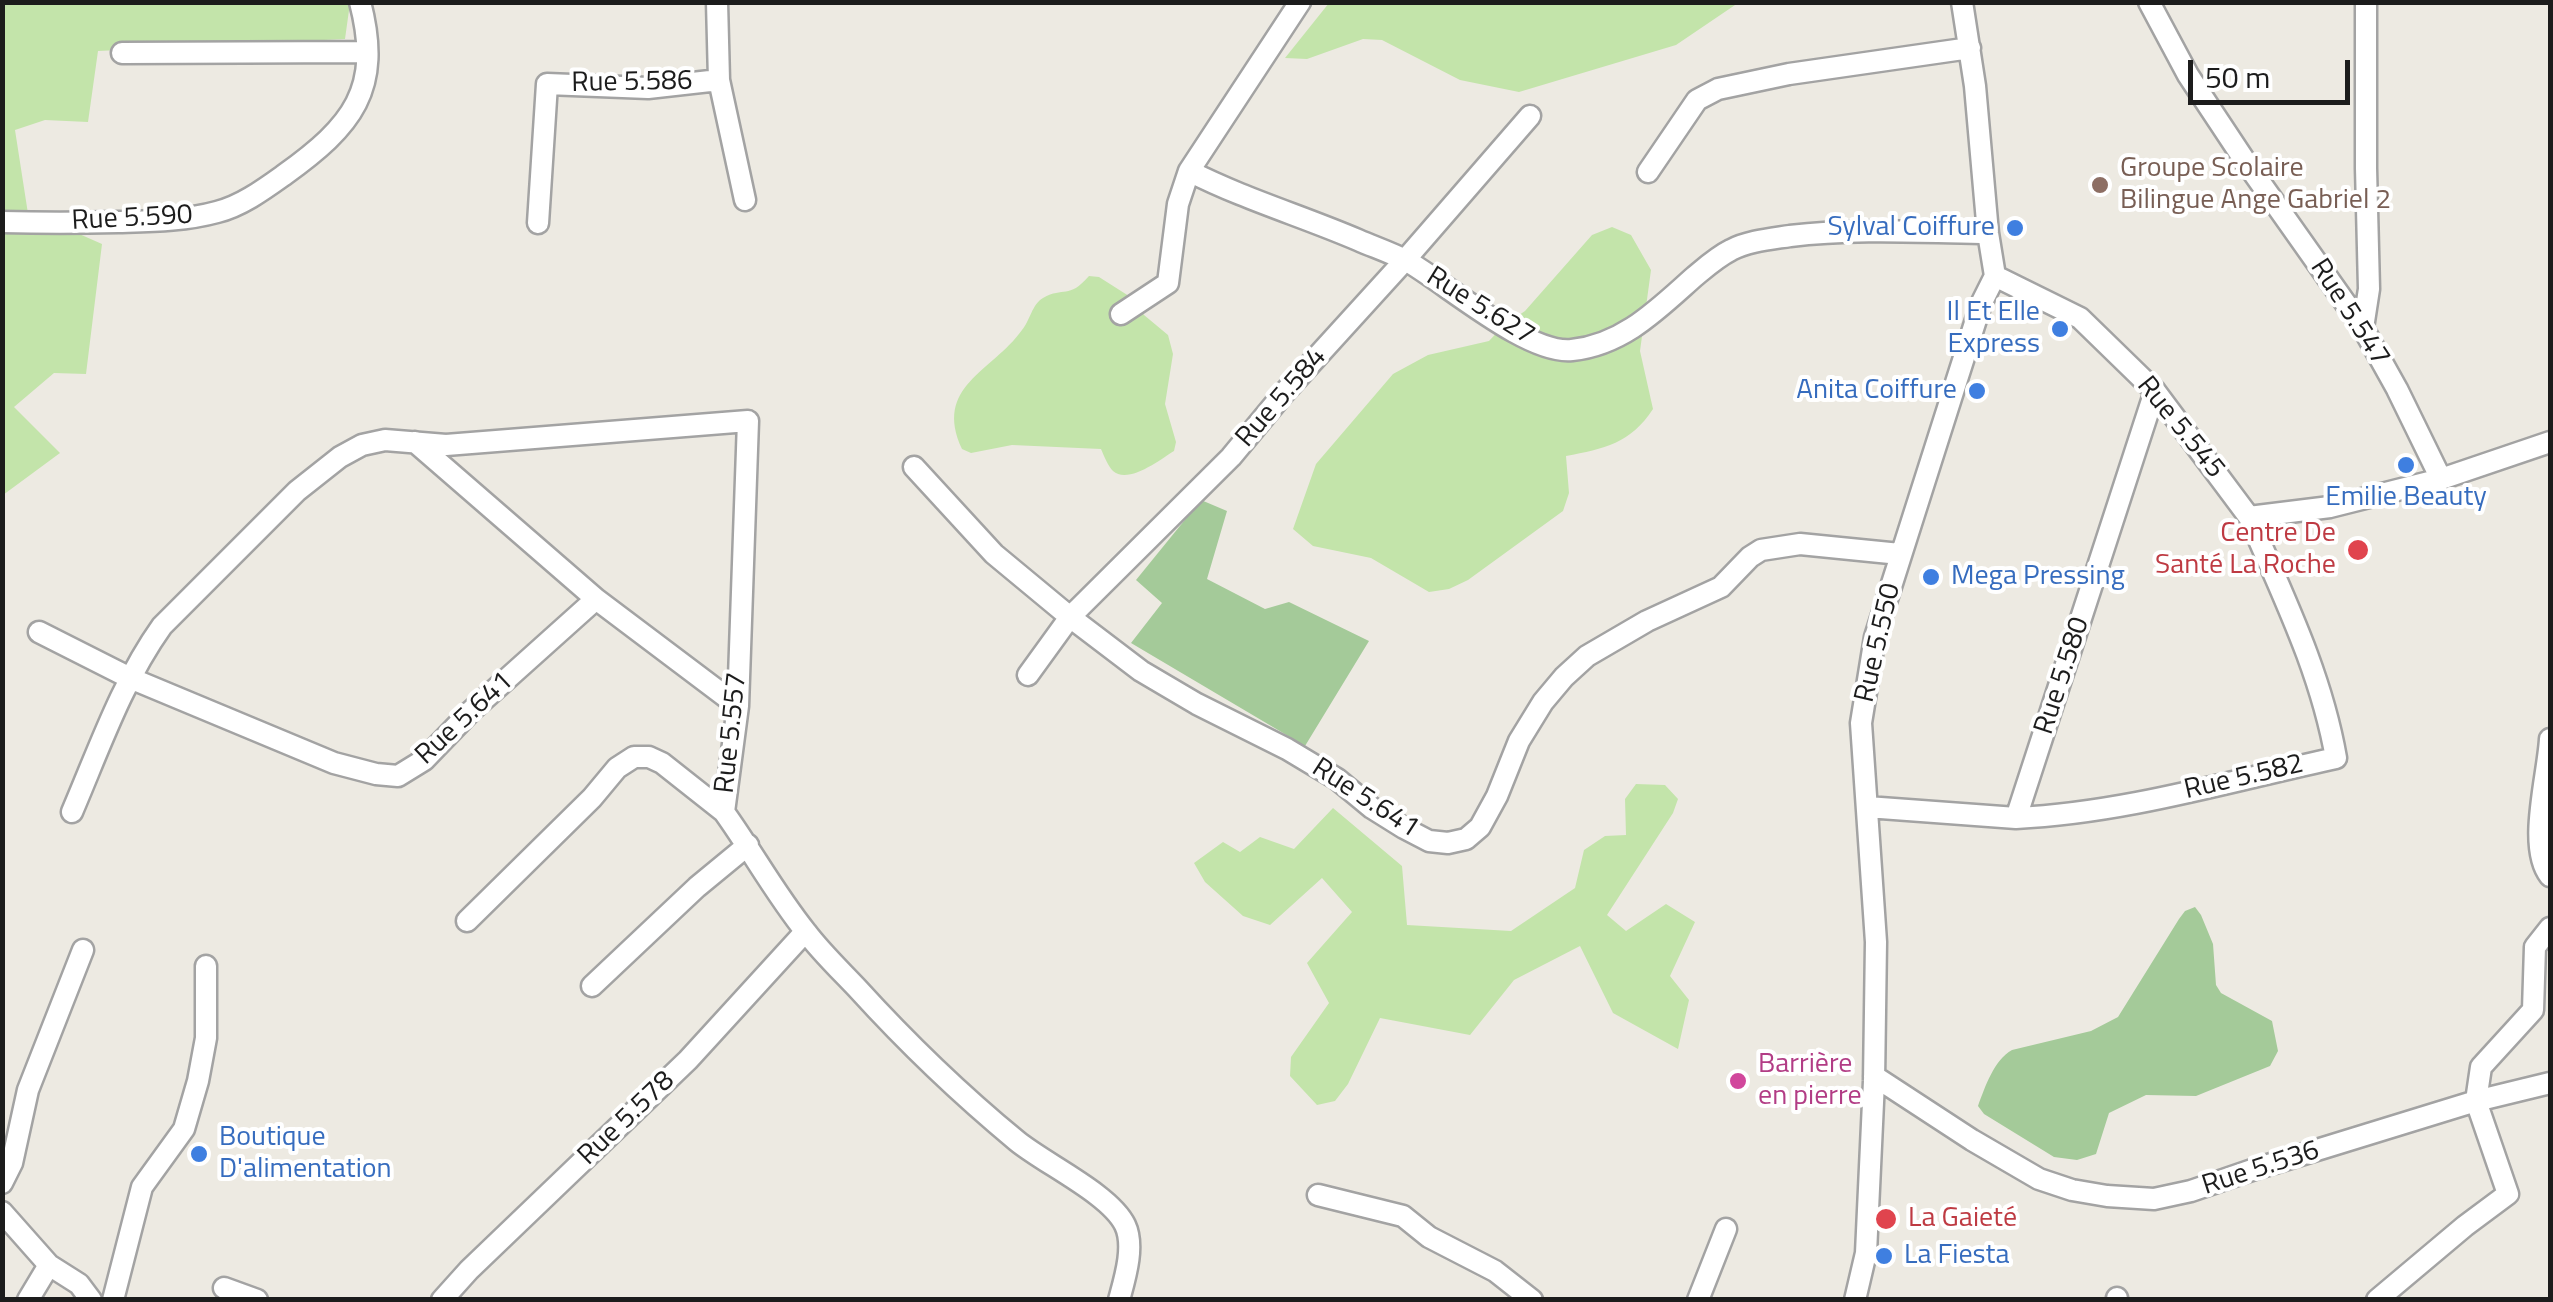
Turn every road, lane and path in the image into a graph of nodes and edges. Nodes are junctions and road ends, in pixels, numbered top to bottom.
1 (360, 2) edge
2 (717, 2) edge
3 (1300, 2) edge
4 (1962, 2) edge
5 (2150, 2) edge
6 (2366, 2) edge
7 (1970, 48) junction
8 (366, 52) junction
9 (122, 53) dead end
10 (718, 80) junction
11 (1530, 116) dead end
12 (1189, 171) junction
13 (1648, 172) dead end
14 (746, 200) dead end
15 (2, 222) edge
16 (538, 223) dead end
17 (1988, 233) junction
18 (1405, 260) junction
19 (1995, 276) junction
20 (1120, 314) dead end
21 (2363, 328) junction
22 (2155, 391) junction
23 (415, 442) junction
24 (2550, 442) edge
25 (914, 467) dead end
26 (2440, 479) junction
27 (2249, 517) junction
28 (1900, 554) junction
29 (596, 598) junction
30 (1070, 617) junction
31 (39, 632) dead end
32 (1028, 675) dead end
33 (130, 678) junction
34 (738, 706) junction
35 (2550, 740) edge
36 (1866, 806) junction
37 (72, 812) dead end
38 (724, 812) junction
39 (2016, 818) junction
40 (748, 845) junction
41 (2550, 876) edge
42 (468, 922) dead end
43 (2550, 928) edge
44 (805, 932) junction
45 (83, 950) dead end
46 (206, 966) dead end
47 (592, 986) dead end
48 (1874, 1076) junction
49 (2550, 1083) edge
50 (2476, 1101) junction
51 (2, 1182) edge
52 (1318, 1194) dead end
53 (2, 1212) edge
54 (1726, 1229) dead end
55 (49, 1265) junction
56 (224, 1288) dead end
57 (28, 1300) edge
58 (91, 1300) edge
59 (113, 1300) edge
60 (257, 1300) edge
61 (442, 1300) edge
62 (1119, 1300) edge
63 (1532, 1300) edge
64 (1698, 1300) edge
65 (1855, 1300) edge
66 (2377, 1300) edge

1 - 8 street, Rue 5.590
2 - 10 street, Rue 5.586
3 - 12 street
4 - 7 street
5 - 21 street, Rue 5.547
6 - 21 street
7 - 13 street
7 - 17 street
8 - 9 street
8 - 15 street, Rue 5.590
10 - 14 street
10 - 16 street, Rue 5.586
11 - 18 street, Rue 5.584
12 - 18 street, Rue 5.627
12 - 20 street
17 - 18 street, Rue 5.627
17 - 19 street
18 - 30 street, Rue 5.584
19 - 22 street, Rue 5.545
19 - 28 street, Rue 5.550
21 - 26 street, Rue 5.547
22 - 27 street, Rue 5.545
22 - 39 street, Rue 5.580
23 - 29 street
23 - 33 street
23 - 34 street, Rue 5.557
24 - 26 street
25 - 30 street, Rue 5.641
26 - 27 street
27 - 39 street, Rue 5.582
28 - 30 street, Rue 5.641
28 - 36 street, Rue 5.550
29 - 33 street, Rue 5.641
29 - 34 street
30 - 32 street, Rue 5.584
31 - 33 street, Rue 5.641
33 - 37 street
34 - 38 street, Rue 5.557
35 - 41 street
36 - 39 street
36 - 48 street, Rue 5.550
38 - 40 street, Rue 5.557
38 - 42 street
40 - 44 street, Rue 5.557
40 - 47 street
43 - 50 street
44 - 61 street, Rue 5.578
44 - 62 street, Rue 5.557
45 - 51 street
46 - 59 street
48 - 50 street, Rue 5.536
48 - 65 street, Rue 5.550
49 - 50 street, Rue 5.536
50 - 66 street
52 - 63 street
53 - 55 street
54 - 64 street
55 - 57 street
55 - 58 street
56 - 60 street

